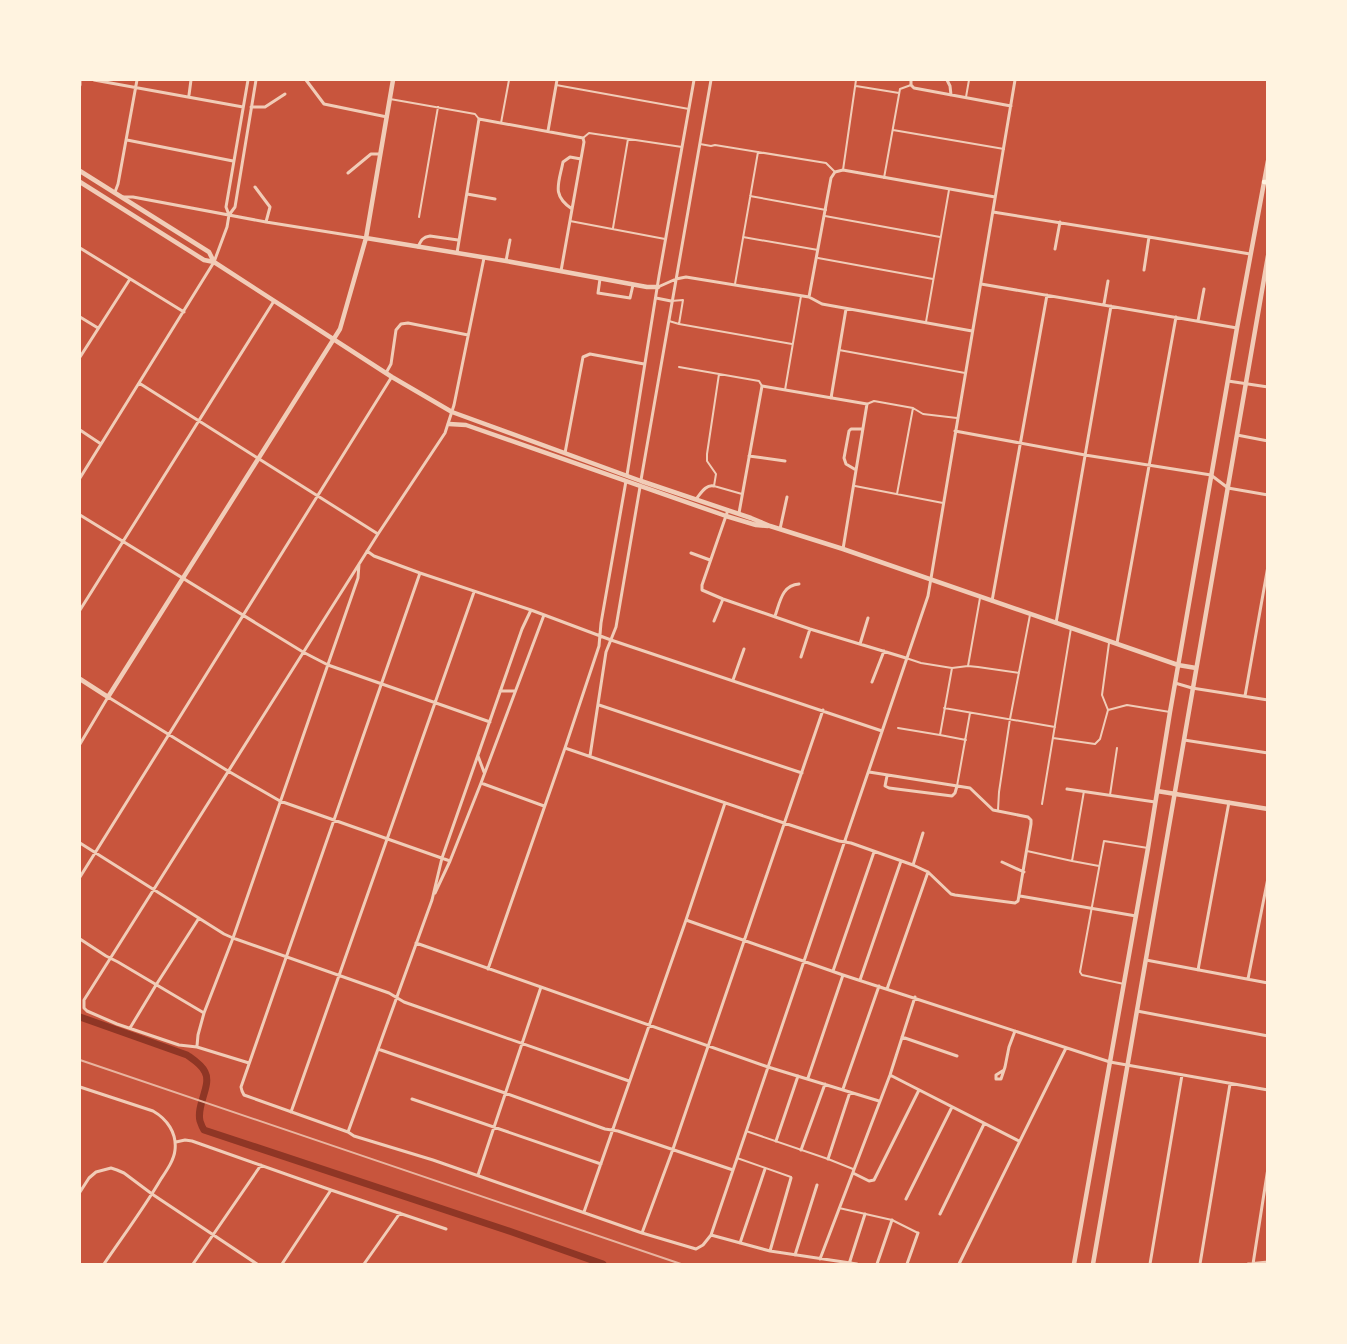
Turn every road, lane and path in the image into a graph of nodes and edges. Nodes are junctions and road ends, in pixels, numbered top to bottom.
1 (80, 80) edge
2 (94, 80) edge
3 (137, 80) edge
4 (191, 80) edge
5 (248, 80) edge
6 (256, 80) edge
7 (306, 80) edge
8 (393, 80) edge
9 (510, 80) edge
10 (557, 80) edge
11 (694, 80) edge
12 (711, 80) edge
13 (856, 80) edge
14 (911, 80) edge
15 (946, 80) edge
16 (969, 80) edge
17 (1015, 80) edge
18 (80, 85) edge
19 (556, 85) junction
20 (911, 85) junction
21 (856, 86) junction
22 (136, 87) junction
23 (285, 93) dead end
24 (899, 93) junction
25 (951, 95) junction
26 (188, 96) junction
27 (966, 98) junction
28 (390, 99) junction
29 (1011, 106) junction
30 (243, 107) junction
31 (251, 107) junction
32 (438, 107) junction
33 (689, 109) junction
34 (387, 117) junction
35 (479, 119) junction
36 (501, 123) junction
37 (892, 130) junction
38 (548, 131) junction
39 (583, 138) junction
40 (628, 139) junction
41 (127, 140) junction
42 (700, 144) junction
43 (682, 147) junction
44 (1004, 149) junction
45 (758, 152) junction
46 (380, 154) junction
47 (581, 159) junction
48 (233, 161) junction
49 (1268, 161) edge
50 (843, 170) junction
51 (80, 171) edge
52 (835, 172) junction
53 (348, 173) dead end
54 (884, 178) junction
55 (80, 182) edge
56 (1266, 182) edge
57 (255, 187) dead end
58 (950, 190) junction
59 (467, 194) junction
60 (117, 195) junction
61 (750, 196) junction
62 (995, 197) junction
63 (495, 199) dead end
64 (572, 209) junction
65 (826, 210) junction
66 (993, 212) junction
67 (229, 215) junction
68 (824, 216) junction
69 (419, 217) dead end
70 (570, 221) junction
71 (266, 222) junction
72 (1060, 222) junction
73 (612, 229) junction
74 (743, 237) junction
75 (940, 237) junction
76 (1149, 237) junction
77 (366, 238) junction
78 (666, 239) junction
79 (458, 240) junction
80 (510, 240) dead end
81 (418, 247) junction
82 (80, 248) edge
83 (1055, 249) dead end
84 (818, 250) junction
85 (457, 254) junction
86 (1250, 254) junction
87 (1268, 256) edge
88 (484, 258) junction
89 (816, 258) junction
90 (506, 261) junction
91 (214, 262) junction
92 (1144, 270) dead end
93 (561, 271) junction
94 (130, 279) junction
95 (600, 279) junction
96 (676, 279) junction
97 (933, 279) junction
98 (1108, 280) dead end
99 (735, 284) junction
100 (981, 284) junction
101 (633, 285) junction
102 (658, 287) junction
103 (1204, 289) dead end
104 (1047, 295) junction
105 (801, 296) junction
106 (809, 297) junction
107 (656, 298) junction
108 (274, 301) junction
109 (671, 301) junction
110 (1104, 304) junction
111 (1111, 306) junction
112 (846, 309) junction
113 (184, 312) junction
114 (80, 317) edge
115 (1176, 317) junction
116 (669, 321) junction
117 (1198, 321) junction
118 (926, 322) junction
119 (679, 324) junction
120 (98, 328) junction
121 (1237, 328) junction
122 (972, 331) junction
123 (468, 335) junction
124 (334, 339) junction
125 (792, 344) junction
126 (839, 350) junction
127 (80, 357) edge
128 (645, 364) junction
129 (678, 367) dead end
130 (386, 373) junction
131 (965, 373) junction
132 (719, 374) junction
133 (392, 377) junction
134 (1228, 381) junction
135 (139, 383) junction
136 (1245, 384) junction
137 (762, 386) junction
138 (1268, 387) edge
139 (785, 390) junction
140 (831, 398) junction
141 (867, 404) junction
142 (913, 408) junction
143 (452, 412) junction
144 (958, 418) junction
145 (200, 420) junction
146 (449, 424) junction
147 (863, 429) junction
148 (80, 430) edge
149 (956, 431) junction
150 (1237, 435) junction
151 (1268, 441) edge
152 (1022, 443) junction
153 (101, 444) junction
154 (566, 453) junction
155 (1085, 454) junction
156 (749, 456) junction
157 (258, 458) junction
158 (785, 461) dead end
159 (1150, 464) junction
160 (856, 470) junction
161 (1211, 475) junction
162 (80, 478) edge
163 (627, 478) junction
164 (641, 483) junction
165 (854, 485) junction
166 (714, 486) junction
167 (1228, 488) junction
168 (742, 494) junction
169 (897, 494) junction
170 (1268, 495) edge
171 (317, 496) junction
172 (787, 497) dead end
173 (696, 499) junction
174 (943, 502) junction
175 (728, 510) junction
176 (739, 513) junction
177 (80, 515) edge
178 (726, 516) junction
179 (770, 526) junction
180 (780, 529) junction
181 (378, 534) junction
182 (123, 541) junction
183 (843, 549) junction
184 (367, 551) junction
185 (691, 553) dead end
186 (710, 560) junction
187 (359, 562) junction
188 (1268, 566) edge
189 (420, 573) junction
190 (183, 578) junction
191 (930, 580) junction
192 (799, 584) dead end
193 (474, 592) junction
194 (723, 598) junction
195 (980, 598) junction
196 (992, 602) junction
197 (80, 610) edge
198 (531, 610) junction
199 (243, 615) junction
200 (544, 615) junction
201 (1030, 615) junction
202 (775, 616) junction
203 (868, 618) dead end
204 (714, 621) dead end
205 (1056, 623) junction
206 (1071, 628) junction
207 (810, 629) junction
208 (600, 636) junction
209 (611, 640) junction
210 (1109, 641) junction
211 (1117, 643) junction
212 (860, 644) junction
213 (744, 649) dead end
214 (884, 651) junction
215 (303, 652) junction
216 (801, 657) dead end
217 (906, 658) junction
218 (328, 664) junction
219 (1178, 665) junction
220 (968, 666) junction
221 (952, 668) junction
222 (1196, 668) junction
223 (1019, 673) junction
224 (80, 679) edge
225 (733, 680) junction
226 (872, 682) dead end
227 (382, 683) junction
228 (1175, 683) junction
229 (1192, 688) junction
230 (515, 691) junction
231 (500, 692) junction
232 (1245, 696) junction
233 (108, 697) junction
234 (1268, 700) edge
235 (435, 702) junction
236 (598, 705) junction
237 (945, 708) junction
238 (822, 710) junction
239 (1108, 710) junction
240 (1170, 712) junction
241 (970, 713) junction
242 (1010, 719) junction
243 (490, 722) junction
244 (1054, 727) junction
245 (898, 728) dead end
246 (882, 731) junction
247 (169, 734) junction
248 (940, 735) junction
249 (1053, 738) junction
250 (966, 740) junction
251 (1184, 740) junction
252 (80, 744) edge
253 (565, 748) junction
254 (1117, 748) dead end
255 (1268, 753) edge
256 (477, 754) junction
257 (590, 756) junction
258 (228, 771) junction
259 (869, 772) junction
260 (485, 773) junction
261 (802, 773) junction
262 (887, 776) junction
263 (481, 783) junction
264 (957, 786) junction
265 (1067, 789) dead end
266 (1084, 791) junction
267 (1157, 791) junction
268 (1175, 794) junction
269 (1110, 795) junction
270 (280, 801) junction
271 (1155, 802) junction
272 (1228, 802) junction
273 (725, 803) junction
274 (1042, 804) dead end
275 (544, 806) junction
276 (1268, 809) edge
277 (998, 811) junction
278 (334, 819) junction
279 (784, 823) junction
280 (923, 833) dead end
281 (388, 839) junction
282 (80, 843) edge
283 (845, 843) junction
284 (1148, 848) junction
285 (1027, 851) junction
286 (95, 852) junction
287 (874, 852) junction
288 (442, 858) junction
289 (450, 861) junction
290 (901, 861) junction
291 (1072, 861) junction
292 (1002, 862) dead end
293 (913, 865) junction
294 (1099, 866) junction
295 (928, 872) junction
296 (1024, 872) junction
297 (80, 877) edge
298 (1268, 878) edge
299 (154, 890) junction
300 (1020, 896) junction
301 (432, 900) junction
302 (1091, 909) junction
303 (1136, 916) junction
304 (199, 918) junction
305 (687, 920) junction
306 (233, 938) junction
307 (80, 939) edge
308 (744, 940) junction
309 (416, 943) junction
310 (286, 956) junction
311 (111, 958) junction
312 (1146, 960) junction
313 (804, 961) junction
314 (488, 969) junction
315 (1198, 970) junction
316 (833, 971) junction
317 (843, 975) junction
318 (340, 976) junction
319 (1248, 979) junction
320 (860, 980) junction
321 (1268, 983) edge
322 (1124, 984) junction
323 (156, 985) junction
324 (879, 986) junction
325 (541, 987) junction
326 (888, 989) junction
327 (396, 997) junction
328 (915, 998) junction
329 (1137, 1011) junction
330 (204, 1013) junction
331 (650, 1026) junction
332 (130, 1028) junction
333 (1015, 1031) junction
334 (1268, 1036) edge
335 (902, 1037) junction
336 (523, 1043) junction
337 (708, 1046) junction
338 (197, 1047) junction
339 (1066, 1048) junction
340 (378, 1049) junction
341 (957, 1056) dead end
342 (1110, 1062) junction
343 (249, 1063) junction
344 (1127, 1066) junction
345 (768, 1067) junction
346 (1004, 1070) dead end
347 (890, 1075) junction
348 (1182, 1075) junction
349 (798, 1076) junction
350 (808, 1078) junction
351 (629, 1081) junction
352 (825, 1084) junction
353 (1230, 1084) junction
354 (80, 1087) edge
355 (843, 1090) junction
356 (919, 1090) junction
357 (1268, 1090) edge
358 (850, 1092) junction
359 (506, 1093) junction
360 (412, 1099) dead end
361 (879, 1101) junction
362 (952, 1107) junction
363 (291, 1113) junction
364 (984, 1123) junction
365 (494, 1127) junction
366 (612, 1130) junction
367 (746, 1131) junction
368 (348, 1132) junction
369 (176, 1142) junction
370 (776, 1142) junction
371 (1019, 1142) junction
372 (674, 1149) junction
373 (801, 1150) junction
374 (737, 1158) junction
375 (828, 1159) junction
376 (601, 1164) junction
377 (261, 1165) junction
378 (1268, 1168) edge
379 (765, 1169) junction
380 (733, 1170) junction
381 (854, 1171) junction
382 (478, 1175) junction
383 (792, 1178) joint
384 (817, 1185) dead end
385 (331, 1191) junction
386 (80, 1192) edge
387 (1265, 1192) edge
388 (152, 1194) junction
389 (906, 1199) dead end
390 (839, 1208) junction
391 (584, 1212) junction
392 (400, 1213) junction
393 (865, 1214) junction
394 (940, 1214) dead end
395 (892, 1220) junction
396 (446, 1229) dead end
397 (642, 1233) junction
398 (918, 1233) joint
399 (711, 1235) junction
400 (213, 1236) junction
401 (740, 1244) junction
402 (770, 1251) junction
403 (795, 1255) junction
404 (820, 1259) junction
405 (1268, 1262) edge
406 (104, 1264) edge
407 (193, 1264) edge
408 (257, 1264) edge
409 (282, 1264) edge
410 (364, 1264) edge
411 (849, 1264) edge
412 (856, 1264) edge
413 (877, 1264) edge
414 (907, 1264) edge
415 (959, 1264) edge
416 (1074, 1264) edge
417 (1093, 1264) edge
418 (1150, 1264) edge
419 (1200, 1264) edge
420 (1248, 1264) edge
421 (1253, 1264) edge

1 - 18 street
2 - 22 street
3 - 22 street
4 - 26 street
5 - 30 street
6 - 31 street
7 - 34 street
8 - 28 street
9 - 36 street
10 - 19 street
11 - 33 street
12 - 42 street
13 - 21 street
14 - 20 street
15 - 25 street
16 - 27 street
17 - 29 street
19 - 33 street
19 - 38 street
20 - 24 street
20 - 25 street
21 - 24 street
21 - 50 street
22 - 26 street
22 - 41 street
23 - 31 street
24 - 37 street
25 - 27 street
26 - 30 street
27 - 29 street
28 - 32 street
28 - 34 street
29 - 44 street
30 - 48 street
31 - 67 street
32 - 35 street
32 - 69 street
33 - 43 street
34 - 46 street
35 - 36 street
35 - 59 street
36 - 38 street
37 - 44 street
37 - 54 street
38 - 39 street
39 - 40 street
39 - 47 street
40 - 43 street
40 - 73 street
41 - 48 street
41 - 60 street
42 - 45 street
42 - 96 street
43 - 78 street
44 - 62 street
45 - 52 street
45 - 61 street
46 - 53 street
46 - 77 street
47 - 64 street
47 - 64 street
48 - 67 street
49 - 56 street
50 - 52 street
50 - 54 street
51 - 60 street
52 - 65 street
54 - 58 street
55 - 91 street
56 - 86 street
57 - 71 street
58 - 62 street
58 - 75 street
59 - 63 street
59 - 79 street
60 - 67 street
60 - 91 street
61 - 65 street
61 - 74 street
62 - 66 street
64 - 70 street
65 - 68 street
66 - 72 street
66 - 100 street
67 - 71 street
67 - 91 street
68 - 75 street
68 - 84 street
70 - 73 street
70 - 93 street
71 - 77 street
72 - 76 street
72 - 83 street
73 - 78 street
74 - 84 street
74 - 99 street
75 - 97 street
76 - 86 street
76 - 92 street
77 - 81 street
77 - 124 street
78 - 102 street
79 - 81 street
79 - 85 street
80 - 90 street
81 - 85 street
82 - 94 street
84 - 89 street
85 - 88 street
86 - 121 street
87 - 136 street
88 - 90 street
88 - 123 street
89 - 97 street
89 - 106 street
90 - 93 street
91 - 108 street
91 - 113 street
93 - 95 street
94 - 113 street
94 - 120 street
95 - 101 street
95 - 101 street
96 - 99 street
96 - 102 street
96 - 109 street
97 - 118 street
98 - 110 street
99 - 105 street
100 - 104 street
100 - 122 street
101 - 102 street
102 - 107 street
103 - 117 street
104 - 110 street
104 - 152 street
105 - 106 street
105 - 125 street
106 - 112 street
107 - 109 street
107 - 128 street
108 - 124 street
108 - 145 street
109 - 116 street
109 - 119 street
110 - 111 street
111 - 115 street
111 - 155 street
112 - 118 street
112 - 126 street
113 - 135 street
114 - 120 street
115 - 117 street
115 - 159 street
116 - 119 street
116 - 164 street
117 - 121 street
118 - 122 street
119 - 125 street
120 - 127 street
121 - 134 street
122 - 131 street
123 - 130 street
123 - 143 street
124 - 130 street
124 - 157 street
125 - 139 street
126 - 131 street
126 - 140 street
128 - 154 street
128 - 163 street
129 - 132 street
130 - 133 street
131 - 144 street
132 - 137 street
132 - 166 street
133 - 143 street
133 - 171 street
134 - 136 street
134 - 161 street
135 - 145 street
135 - 153 street
136 - 138 street
136 - 150 street
137 - 139 street
137 - 156 street
139 - 140 street
140 - 141 street
141 - 142 street
141 - 147 street
142 - 144 street
142 - 169 street
143 - 146 street
143 - 154 street
144 - 149 street
145 - 157 street
145 - 182 street
146 - 163 street
146 - 181 street
147 - 160 street
147 - 160 street
148 - 153 street
149 - 152 street
149 - 174 street
150 - 151 street
150 - 167 street
152 - 155 street
152 - 196 street
153 - 162 street
154 - 163 street
155 - 159 street
155 - 205 street
156 - 158 street
156 - 168 street
157 - 171 street
157 - 190 street
159 - 161 street
159 - 211 street
160 - 165 street
161 - 167 street
161 - 219 street
163 - 164 street
163 - 208 street
164 - 173 street
164 - 178 street
164 - 209 street
165 - 169 street
165 - 183 street
166 - 168 street
166 - 173 street
167 - 170 street
167 - 222 street
168 - 176 street
169 - 174 street
171 - 181 street
171 - 199 street
172 - 180 street
173 - 175 street
174 - 191 street
175 - 176 street
175 - 178 street
176 - 179 street
177 - 182 street
178 - 179 street
178 - 186 street
179 - 180 street
180 - 183 street
181 - 184 street
182 - 190 street
182 - 197 street
183 - 191 street
184 - 187 street
184 - 189 street
185 - 186 street
186 - 194 street
187 - 215 street
187 - 218 street
188 - 232 street
189 - 193 street
189 - 227 street
190 - 199 street
190 - 233 street
191 - 195 street
191 - 217 street
192 - 202 street
193 - 198 street
193 - 235 street
194 - 202 street
194 - 204 street
195 - 196 street
195 - 220 street
196 - 201 street
198 - 200 street
198 - 231 street
199 - 215 street
199 - 247 street
200 - 208 street
200 - 230 street
201 - 205 street
201 - 223 street
202 - 207 street
203 - 212 street
205 - 206 street
206 - 210 street
206 - 244 street
207 - 212 street
207 - 216 street
208 - 209 street
208 - 253 street
209 - 225 street
209 - 236 street
210 - 211 street
210 - 239 street
211 - 219 street
212 - 214 street
213 - 225 street
214 - 217 street
214 - 226 street
215 - 218 street
215 - 258 street
217 - 221 street
217 - 246 street
218 - 227 street
218 - 270 street
219 - 222 street
219 - 228 street
220 - 221 street
220 - 223 street
221 - 237 street
222 - 229 street
223 - 242 street
224 - 233 street
225 - 238 street
227 - 235 street
227 - 278 street
228 - 229 street
228 - 240 street
229 - 232 street
229 - 251 street
230 - 231 street
230 - 260 street
231 - 243 street
232 - 234 street
233 - 247 street
233 - 252 street
235 - 243 street
235 - 281 street
236 - 257 street
236 - 261 street
237 - 241 street
237 - 248 street
238 - 246 street
238 - 261 street
239 - 240 street
239 - 249 street
240 - 267 street
241 - 242 street
241 - 250 street
242 - 244 street
242 - 277 street
243 - 256 street
244 - 249 street
245 - 248 street
246 - 259 street
247 - 258 street
247 - 286 street
248 - 250 street
249 - 274 street
250 - 264 street
251 - 255 street
251 - 268 street
253 - 257 street
253 - 275 street
254 - 269 street
256 - 260 street
256 - 288 street
257 - 273 street
258 - 270 street
258 - 299 street
259 - 262 street
259 - 283 street
260 - 263 street
261 - 279 street
262 - 264 street
262 - 264 street
263 - 275 street
263 - 289 street
264 - 277 street
265 - 266 street
266 - 269 street
266 - 291 street
267 - 268 street
267 - 271 street
268 - 272 street
268 - 312 street
269 - 271 street
270 - 278 street
270 - 306 street
271 - 284 street
272 - 276 street
272 - 315 street
273 - 279 street
273 - 305 street
275 - 314 street
277 - 285 street
278 - 281 street
278 - 310 street
279 - 283 street
279 - 308 street
280 - 293 street
281 - 288 street
281 - 318 street
282 - 286 street
283 - 287 street
283 - 313 street
284 - 294 street
284 - 303 street
285 - 291 street
285 - 296 street
286 - 297 street
286 - 299 street
287 - 290 street
287 - 316 street
288 - 289 street
288 - 301 street
289 - 301 street
290 - 293 street
290 - 320 street
291 - 294 street
292 - 296 street
293 - 295 street
294 - 302 street
295 - 300 street
295 - 326 street
296 - 300 street
298 - 319 street
299 - 304 street
299 - 311 street
300 - 302 street
301 - 309 street
302 - 303 street
302 - 322 street
303 - 322 street
304 - 306 street
304 - 323 street
305 - 308 street
305 - 331 street
306 - 310 street
306 - 330 street
307 - 311 street
308 - 313 street
308 - 337 street
309 - 314 street
309 - 327 street
310 - 318 street
310 - 343 street
311 - 323 street
311 - 332 street
312 - 315 street
312 - 329 street
313 - 316 street
313 - 345 street
314 - 325 street
315 - 319 street
316 - 317 street
317 - 320 street
317 - 350 street
318 - 327 street
318 - 363 street
319 - 321 street
320 - 324 street
322 - 342 street
323 - 330 street
323 - 332 street
324 - 326 street
324 - 355 street
325 - 331 street
325 - 336 street
326 - 328 street
327 - 336 street
327 - 340 street
328 - 333 street
328 - 335 street
329 - 334 street
329 - 344 street
330 - 338 street
331 - 337 street
331 - 351 street
332 - 338 street
333 - 339 street
333 - 346 street
335 - 341 street
335 - 347 street
336 - 351 street
336 - 359 street
337 - 345 street
337 - 372 street
338 - 343 street
339 - 342 street
339 - 371 street
340 - 359 street
340 - 368 street
342 - 344 street
342 - 416 street
343 - 363 street
344 - 348 street
344 - 417 street
345 - 349 street
345 - 367 street
347 - 356 street
347 - 361 street
348 - 353 street
348 - 418 street
349 - 350 street
349 - 370 street
350 - 352 street
351 - 366 street
352 - 355 street
352 - 373 street
353 - 357 street
353 - 419 street
354 - 369 street
355 - 358 street
356 - 362 street
356 - 381 street
358 - 361 street
358 - 375 street
359 - 365 street
359 - 366 street
360 - 365 street
361 - 381 street
362 - 364 street
362 - 389 street
363 - 368 street
364 - 371 street
364 - 394 street
365 - 376 street
365 - 382 street
366 - 372 street
366 - 376 street
367 - 370 street
367 - 374 street
368 - 382 street
369 - 377 street
369 - 388 street
370 - 373 street
371 - 415 street
372 - 380 street
372 - 397 street
373 - 375 street
374 - 379 street
374 - 380 street
375 - 381 street
376 - 391 street
377 - 385 street
377 - 400 street
378 - 387 street
379 - 383 street
379 - 401 street
380 - 399 street
381 - 390 street
382 - 391 street
383 - 402 street
384 - 403 street
385 - 392 street
385 - 409 street
386 - 388 street
387 - 421 street
388 - 400 street
388 - 406 street
390 - 393 street
390 - 404 street
391 - 397 street
392 - 396 street
392 - 410 street
393 - 395 street
393 - 411 street
395 - 398 street
395 - 413 street
397 - 399 street
398 - 414 street
399 - 401 street
400 - 407 street
400 - 408 street
401 - 402 street
402 - 403 street
403 - 404 street
404 - 411 street
405 - 421 street
411 - 412 street
420 - 421 street

